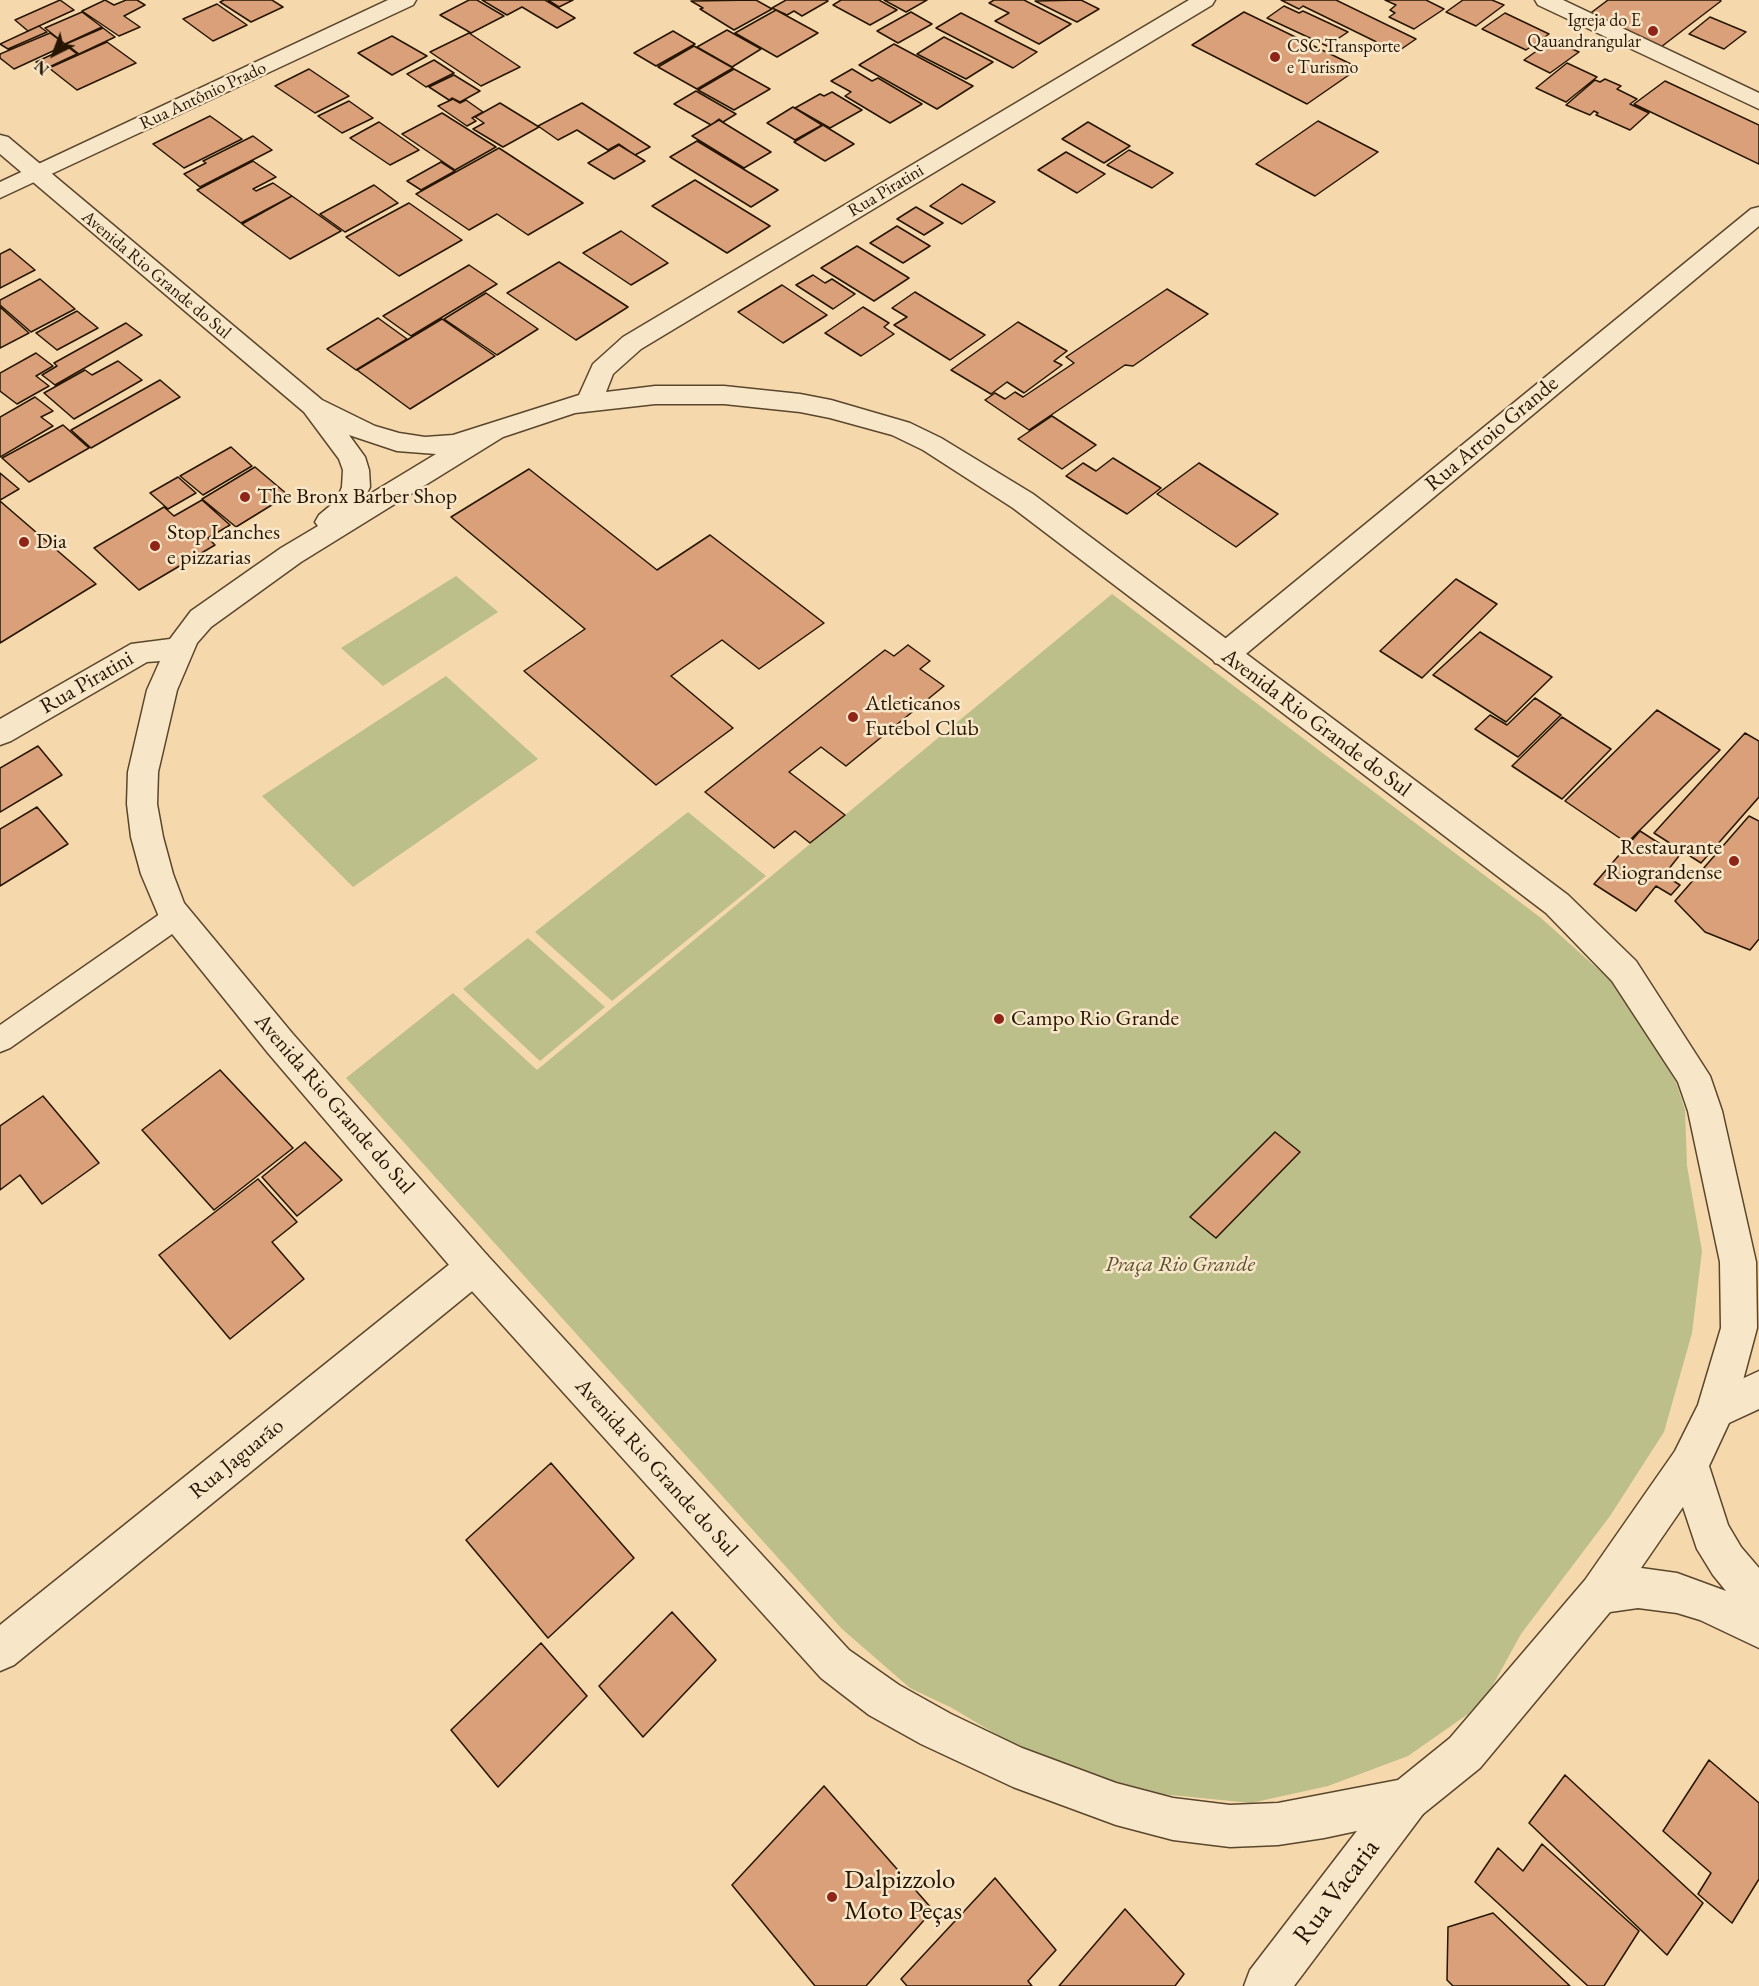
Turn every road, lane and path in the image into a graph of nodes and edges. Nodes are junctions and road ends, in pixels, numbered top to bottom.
1 (405, 0) edge
2 (1204, 0) edge
3 (1546, 0) edge
4 (1759, 102) edge
5 (0, 142) edge
6 (38, 174) junction
7 (0, 191) edge
8 (1759, 214) edge
9 (589, 402) junction
10 (312, 406) junction
11 (493, 432) junction
12 (291, 555) junction
13 (178, 649) junction
14 (1225, 655) junction
15 (0, 733) edge
16 (176, 917) junction
17 (0, 1040) edge
18 (474, 1268) junction
19 (1759, 1389) edge
20 (1716, 1410) junction
21 (1689, 1465) junction
22 (1599, 1594) junction
23 (1759, 1599) edge
24 (1759, 1628) edge
25 (0, 1651) edge
26 (1408, 1798) junction
27 (1266, 1986) edge

1 - 6 street, Rua Antônio Prado
2 - 9 street, Rua Piratini
3 - 4 street
5 - 6 street, Avenida Rio Grande do Sul
6 - 7 street, Rua Antônio Prado
6 - 10 street, Avenida Rio Grande do Sul
8 - 14 street, Rua Arroio Grande
9 - 11 street, Avenida Rio Grande do Sul
9 - 14 street, Avenida Rio Grande do Sul
10 - 11 street, Avenida Rio Grande do Sul
10 - 12 street, Avenida Rio Grande do Sul
11 - 12 street, Avenida Rio Grande do Sul
12 - 13 street, Avenida Rio Grande do Sul
13 - 15 street, Rua Piratini
13 - 16 street, Avenida Rio Grande do Sul
14 - 20 street, Avenida Rio Grande do Sul
16 - 17 lane
16 - 18 street, Avenida Rio Grande do Sul
18 - 25 street, Rua Jaguarão
18 - 26 street, Avenida Rio Grande do Sul
19 - 20 street
20 - 21 street, Avenida Rio Grande do Sul
21 - 22 street, Avenida Rio Grande do Sul
21 - 23 street
22 - 24 street
22 - 26 street, Avenida Rio Grande do Sul
26 - 27 street, Rua Vacaria

